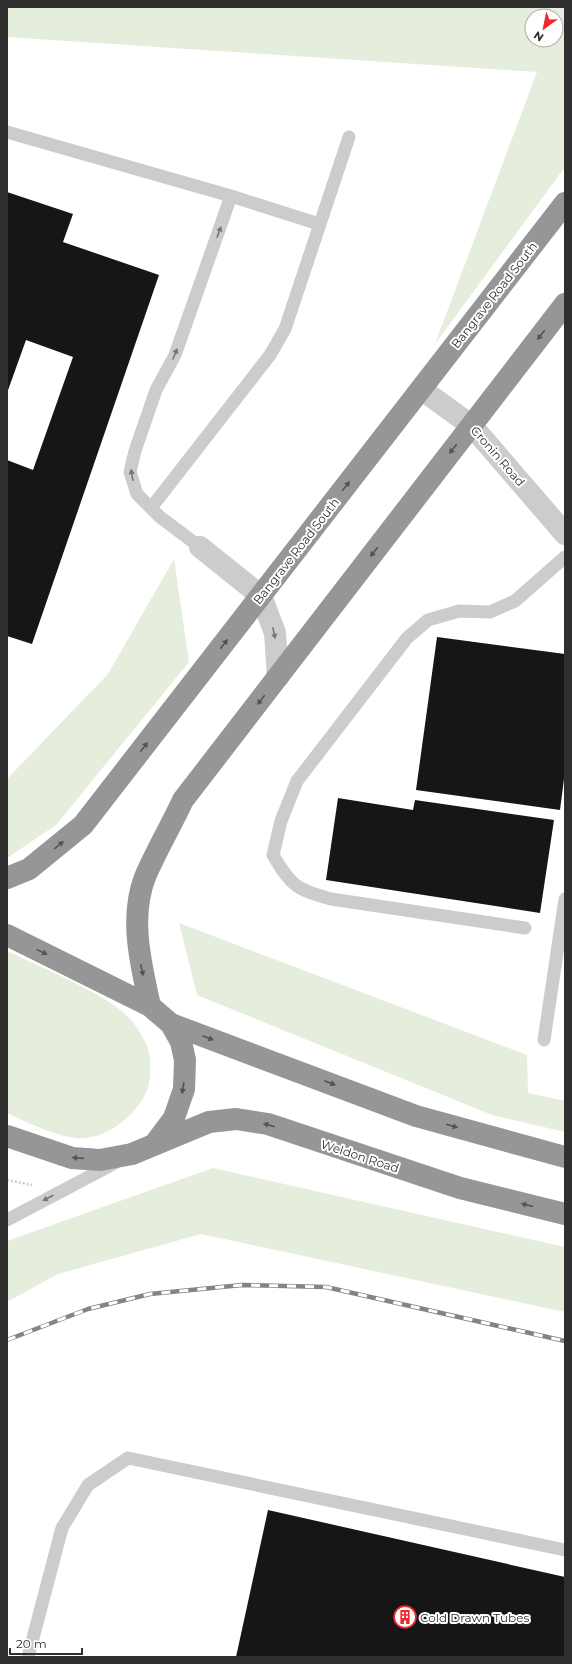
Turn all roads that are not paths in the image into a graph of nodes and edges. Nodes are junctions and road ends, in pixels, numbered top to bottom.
1 (7, 132) edge
2 (349, 137) dead end
3 (231, 196) junction
4 (565, 203) edge
5 (319, 224) junction
6 (565, 304) edge
7 (421, 389) junction
8 (472, 426) junction
9 (151, 508) junction
10 (565, 534) edge
11 (200, 547) joint
12 (565, 557) edge
13 (261, 596) junction
14 (278, 677) junction
15 (7, 878) edge
16 (565, 900) edge
17 (525, 928) dead end
18 (7, 935) edge
19 (150, 1006) junction
20 (172, 1024) junction
21 (544, 1040) dead end
22 (7, 1136) edge
23 (156, 1142) junction
24 (132, 1154) junction
25 (565, 1157) edge
26 (565, 1214) edge
27 (7, 1220) edge
28 (565, 1550) edge
29 (28, 1657) edge

1 - 3 lane
2 - 5 lane
3 - 5 lane
9 -> 3 lane
4 - 7 highway, Bangrave Road South
5 - 9 lane
6 -> 8 highway
7 - 8 street, Cronin Road
13 -> 7 highway, Bangrave Road South
8 - 10 street, Cronin Road
8 -> 14 highway
9 - 11 lane
11 - 13 street
12 - 17 lane
13 -> 14 street
15 -> 13 highway, Bangrave Road South
14 -> 19 highway
16 - 21 lane
18 -> 19 highway
19 - 20 highway
20 -> 23 highway
20 -> 25 highway
24 -> 22 highway, Weldon Road
23 - 24 highway, Weldon Road
26 -> 23 highway, Weldon Road
24 -> 27 lane
28 - 29 lane

